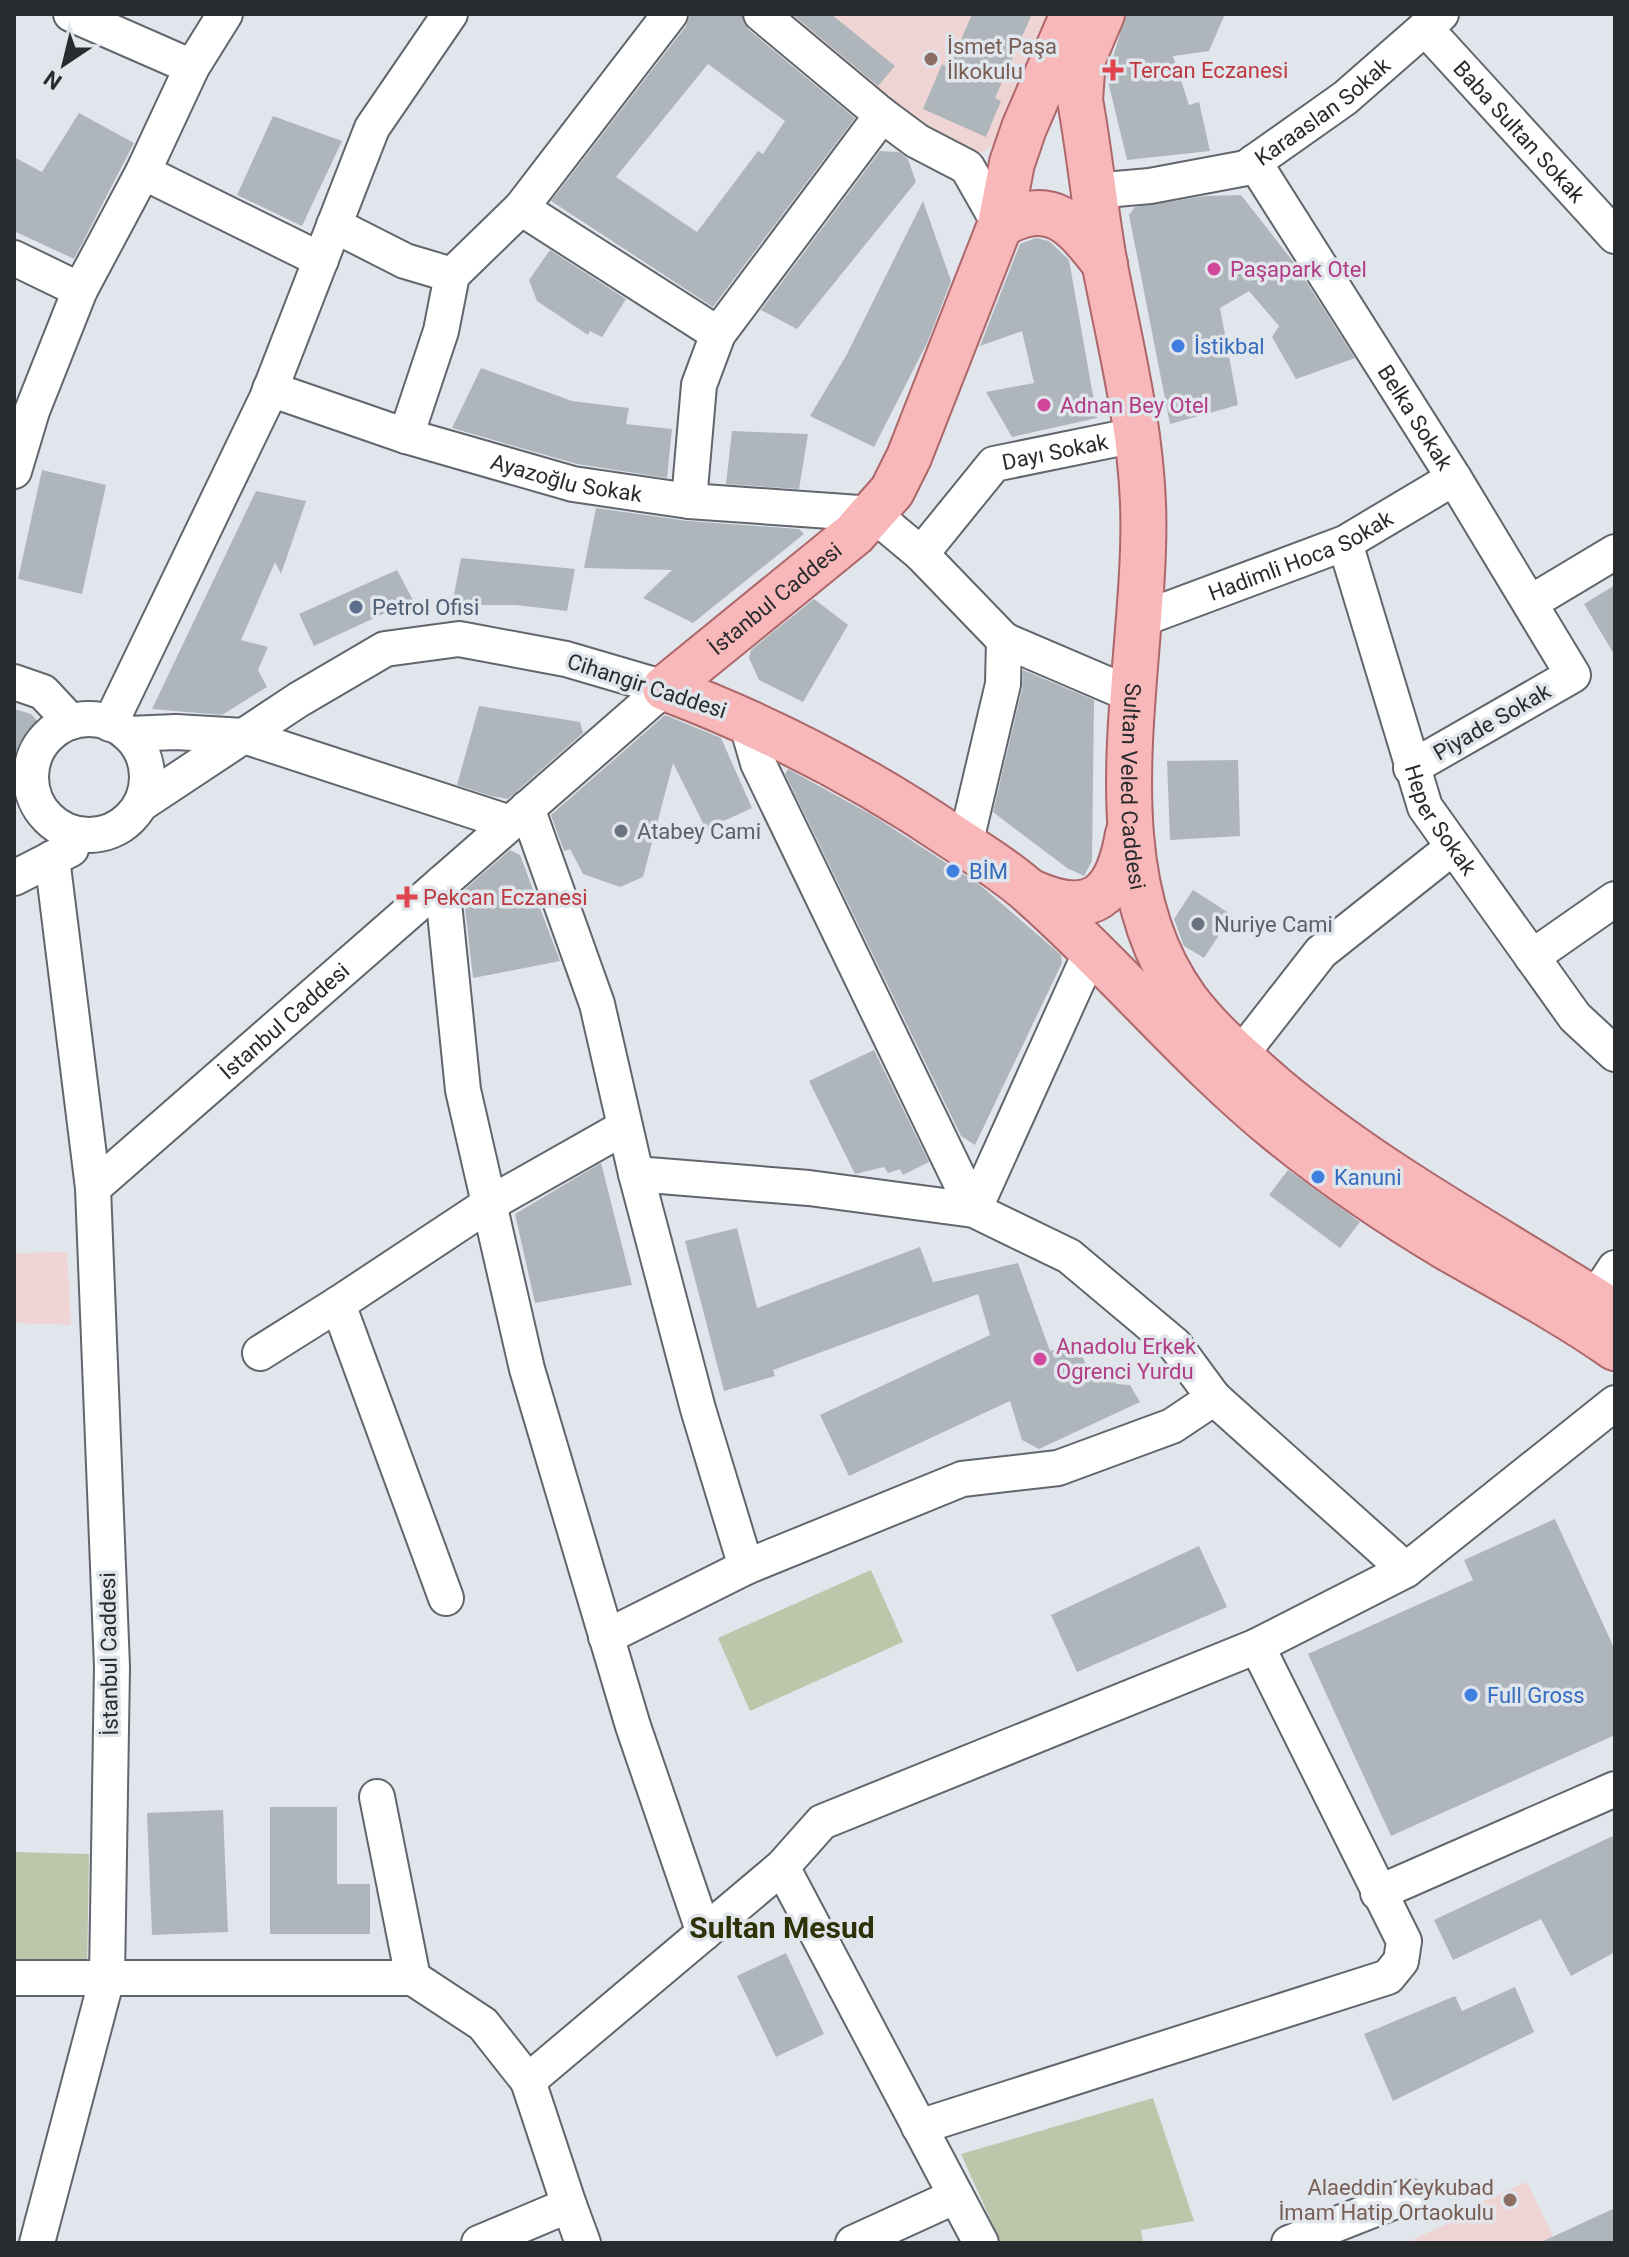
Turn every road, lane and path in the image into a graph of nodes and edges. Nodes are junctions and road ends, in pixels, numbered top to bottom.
1 (71, 14) edge
2 (225, 14) edge
3 (450, 14) edge
4 (670, 14) edge
5 (761, 14) edge
6 (1433, 21) edge
7 (1089, 22) edge
8 (192, 67) junction
9 (882, 115) junction
10 (1254, 162) junction
11 (143, 172) junction
12 (1093, 191) junction
13 (521, 208) junction
14 (1611, 222) edge
15 (334, 225) junction
16 (1000, 225) junction
17 (14, 258) edge
18 (321, 260) junction
19 (1105, 264) junction
20 (452, 275) junction
21 (80, 290) junction
22 (718, 334) junction
23 (270, 389) junction
24 (1136, 435) junction
25 (406, 436) junction
26 (14, 471) edge
27 (1454, 478) junction
28 (689, 501) junction
29 (873, 514) junction
30 (1345, 543) junction
31 (921, 554) junction
32 (1613, 558) edge
33 (1530, 603) junction
34 (1139, 620) junction
35 (740, 631) junction
36 (1004, 640) junction
37 (1573, 675) joint
38 (14, 682) edge
39 (665, 688) junction
40 (1130, 694) junction
41 (745, 718) junction
42 (71, 722) junction
43 (119, 729) junction
44 (244, 736) junction
45 (1411, 768) junction
46 (23, 774) edge
47 (141, 804) junction
48 (1132, 812) junction
49 (518, 816) junction
50 (98, 835) junction
51 (965, 845) junction
52 (1452, 848) junction
53 (52, 858) junction
54 (14, 878) edge
55 (442, 883) junction
56 (1029, 891) junction
57 (1615, 899) edge
58 (1092, 949) junction
59 (1532, 957) junction
60 (1615, 1054) edge
61 (1239, 1057) junction
62 (625, 1127) junction
63 (636, 1174) junction
64 (93, 1188) junction
65 (489, 1204) junction
66 (974, 1210) junction
67 (1608, 1294) edge
68 (338, 1304) junction
69 (1615, 1348) edge
70 (260, 1353) dead end
71 (1214, 1398) junction
72 (1615, 1403) edge
73 (746, 1567) junction
74 (1406, 1570) junction
75 (446, 1598) dead end
76 (606, 1637) junction
77 (1257, 1646) junction
78 (1615, 1789) edge
79 (377, 1797) dead end
80 (782, 1867) junction
81 (1378, 1893) junction
82 (704, 1933) junction
83 (14, 1978) edge
84 (107, 1978) junction
85 (413, 1978) junction
86 (528, 2081) junction
87 (919, 2127) junction
88 (956, 2196) junction
89 (1408, 2196) dead end
90 (569, 2205) junction
91 (37, 2243) edge
92 (479, 2243) edge
93 (583, 2243) edge
94 (853, 2243) edge
95 (981, 2243) edge
96 (1289, 2243) edge

1 - 8 street
2 - 8 street
3 - 15 street
4 - 13 street
5 - 9 street
6 - 10 street, Karaaslan Sokak
6 - 14 street, Baba Sultan Sokak
7 - 12 main road, Sultan Veled Caddesi
7 - 16 main road, İstanbul Caddesi
8 - 11 street
9 - 16 street
9 - 22 street
10 - 12 street, Karaaslan Sokak
10 - 27 street, Belka Sokak
11 - 18 street
11 - 21 street
12 - 19 main road, Sultan Veled Caddesi
13 - 20 street
13 - 22 street
15 - 18 street
15 - 20 street
16 - 19 main road
16 - 29 main road, İstanbul Caddesi
17 - 21 street
18 - 23 street
19 - 24 main road, Sultan Veled Caddesi
20 - 25 street
21 - 26 street
22 - 28 street
23 - 25 street, Ayazoğlu Sokak
23 - 43 street
24 - 31 street, Dayı Sokak
24 - 34 main road, Sultan Veled Caddesi
25 - 28 street, Ayazoğlu Sokak
27 - 30 street, Hadimli Hoca Sokak
27 - 33 street, Belka Sokak
28 - 29 street, Ayazoğlu Sokak
29 - 31 street
29 - 35 main road, İstanbul Caddesi
30 - 34 street, Hadimli Hoca Sokak
30 - 45 street, Heper Sokak
31 - 36 street
32 - 33 street
33 - 37 street, Belka Sokak
34 - 40 main road, Sultan Veled Caddesi
35 - 39 main road, İstanbul Caddesi
35 - 41 main road
36 - 40 street
36 - 51 street
37 - 45 street, Piyade Sokak
38 - 42 street
39 - 41 main road, Cihangir Caddesi
39 - 44 street, Cihangir Caddesi
39 - 49 street, İstanbul Caddesi
40 - 48 main road, Sultan Veled Caddesi
41 - 51 main road, Cihangir Caddesi
41 - 66 street
42 - 43 street
42 - 46 street
43 - 44 street
43 - 47 street
44 - 47 street, Cihangir Caddesi
44 - 49 street
45 - 52 street, Heper Sokak
46 - 50 street
47 - 50 street, Cihangir Caddesi
48 - 56 main road
48 - 61 main road, Sultan Veled Caddesi
49 - 55 street, İstanbul Caddesi
49 - 62 street
50 - 53 street, Cihangir Caddesi
51 - 56 main road, Cihangir Caddesi
52 - 59 street, Heper Sokak
52 - 61 street
53 - 54 street, Cihangir Caddesi
53 - 64 street
55 - 64 street, İstanbul Caddesi
55 - 65 street
56 - 58 main road
57 - 59 street
58 - 66 street
58 - 69 main road
59 - 60 street, Heper Sokak
61 - 67 main road, Sultan Veled Caddesi
62 - 63 street
62 - 65 street
63 - 66 street
63 - 73 street
64 - 84 street, İstanbul Caddesi
65 - 68 street
65 - 76 street
66 - 71 street
68 - 70 street
68 - 75 street
71 - 73 street
71 - 74 street
72 - 74 street
73 - 76 street
74 - 77 street
76 - 82 street
77 - 80 street
77 - 81 street
78 - 81 street
79 - 85 street
80 - 82 street
80 - 87 street
81 - 87 street
82 - 86 street
83 - 84 street
84 - 85 street
84 - 91 street, İstanbul Caddesi
85 - 86 street
86 - 90 street
87 - 88 street
88 - 94 street
88 - 95 street
89 - 96 street
90 - 92 street
90 - 93 street

